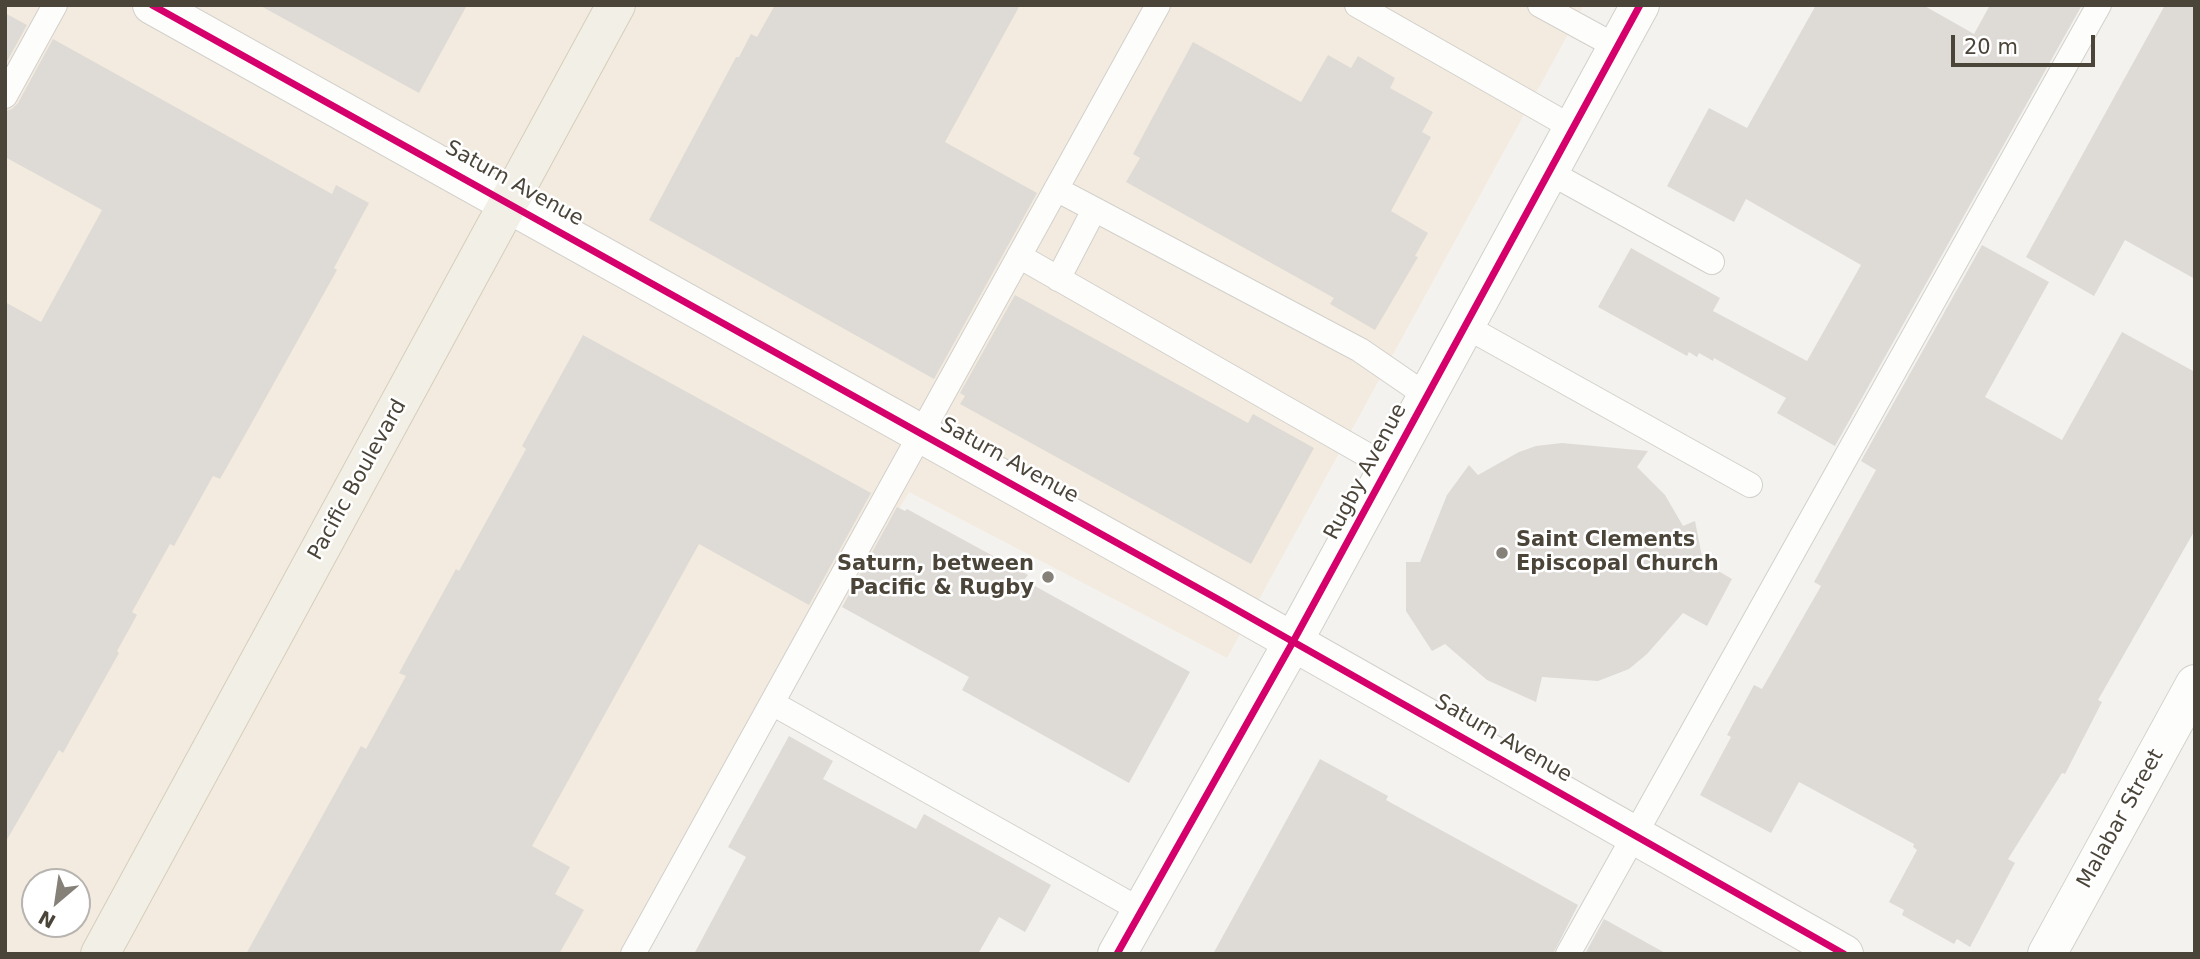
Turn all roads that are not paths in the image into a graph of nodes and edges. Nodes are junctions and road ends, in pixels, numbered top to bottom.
1 (55, 5) edge
2 (152, 5) edge
3 (616, 5) edge
4 (1158, 5) edge
5 (1357, 5) edge
6 (1541, 5) edge
7 (1640, 5) edge
8 (2099, 5) edge
9 (1617, 47) junction
10 (5, 96) edge
11 (1573, 128) junction
12 (1549, 172) junction
13 (1056, 189) junction
14 (510, 202) junction
15 (1094, 209) junction
16 (1019, 256) junction
17 (1712, 262) dead end
18 (1058, 279) junction
19 (1465, 326) junction
20 (1427, 396) junction
21 (922, 432) junction
22 (1388, 467) junction
23 (1750, 485) dead end
24 (1294, 640) junction
25 (2195, 684) edge
26 (772, 703) junction
27 (1634, 834) junction
28 (1142, 911) junction
29 (100, 954) edge
30 (633, 954) edge
31 (1118, 954) edge
32 (1568, 954) edge
33 (1844, 954) edge
34 (2047, 954) edge

1 - 10 lane
2 - 14 street, Saturn Avenue
3 - 14 main road, Pacific Boulevard
4 - 13 lane
5 - 11 lane
6 - 9 lane
7 - 9 street, Rugby Avenue
8 - 27 lane
9 - 11 street, Rugby Avenue
11 - 12 street, Rugby Avenue
12 - 17 lane
12 - 19 street, Rugby Avenue
13 - 15 lane
13 - 16 lane
14 - 21 street, Saturn Avenue
14 - 29 main road, Pacific Boulevard
15 - 18 lane
15 - 20 lane
16 - 18 lane
16 - 21 lane
18 - 22 lane
19 - 20 street, Rugby Avenue
19 - 23 lane
20 - 22 street, Rugby Avenue
21 - 24 street, Saturn Avenue
21 - 26 lane
22 - 24 street, Rugby Avenue
24 - 27 street, Saturn Avenue
24 - 28 street, Rugby Avenue
25 - 34 street, Malabar Street
26 - 28 lane
26 - 30 lane
27 - 32 lane
27 - 33 street, Saturn Avenue
28 - 31 street, Rugby Avenue

